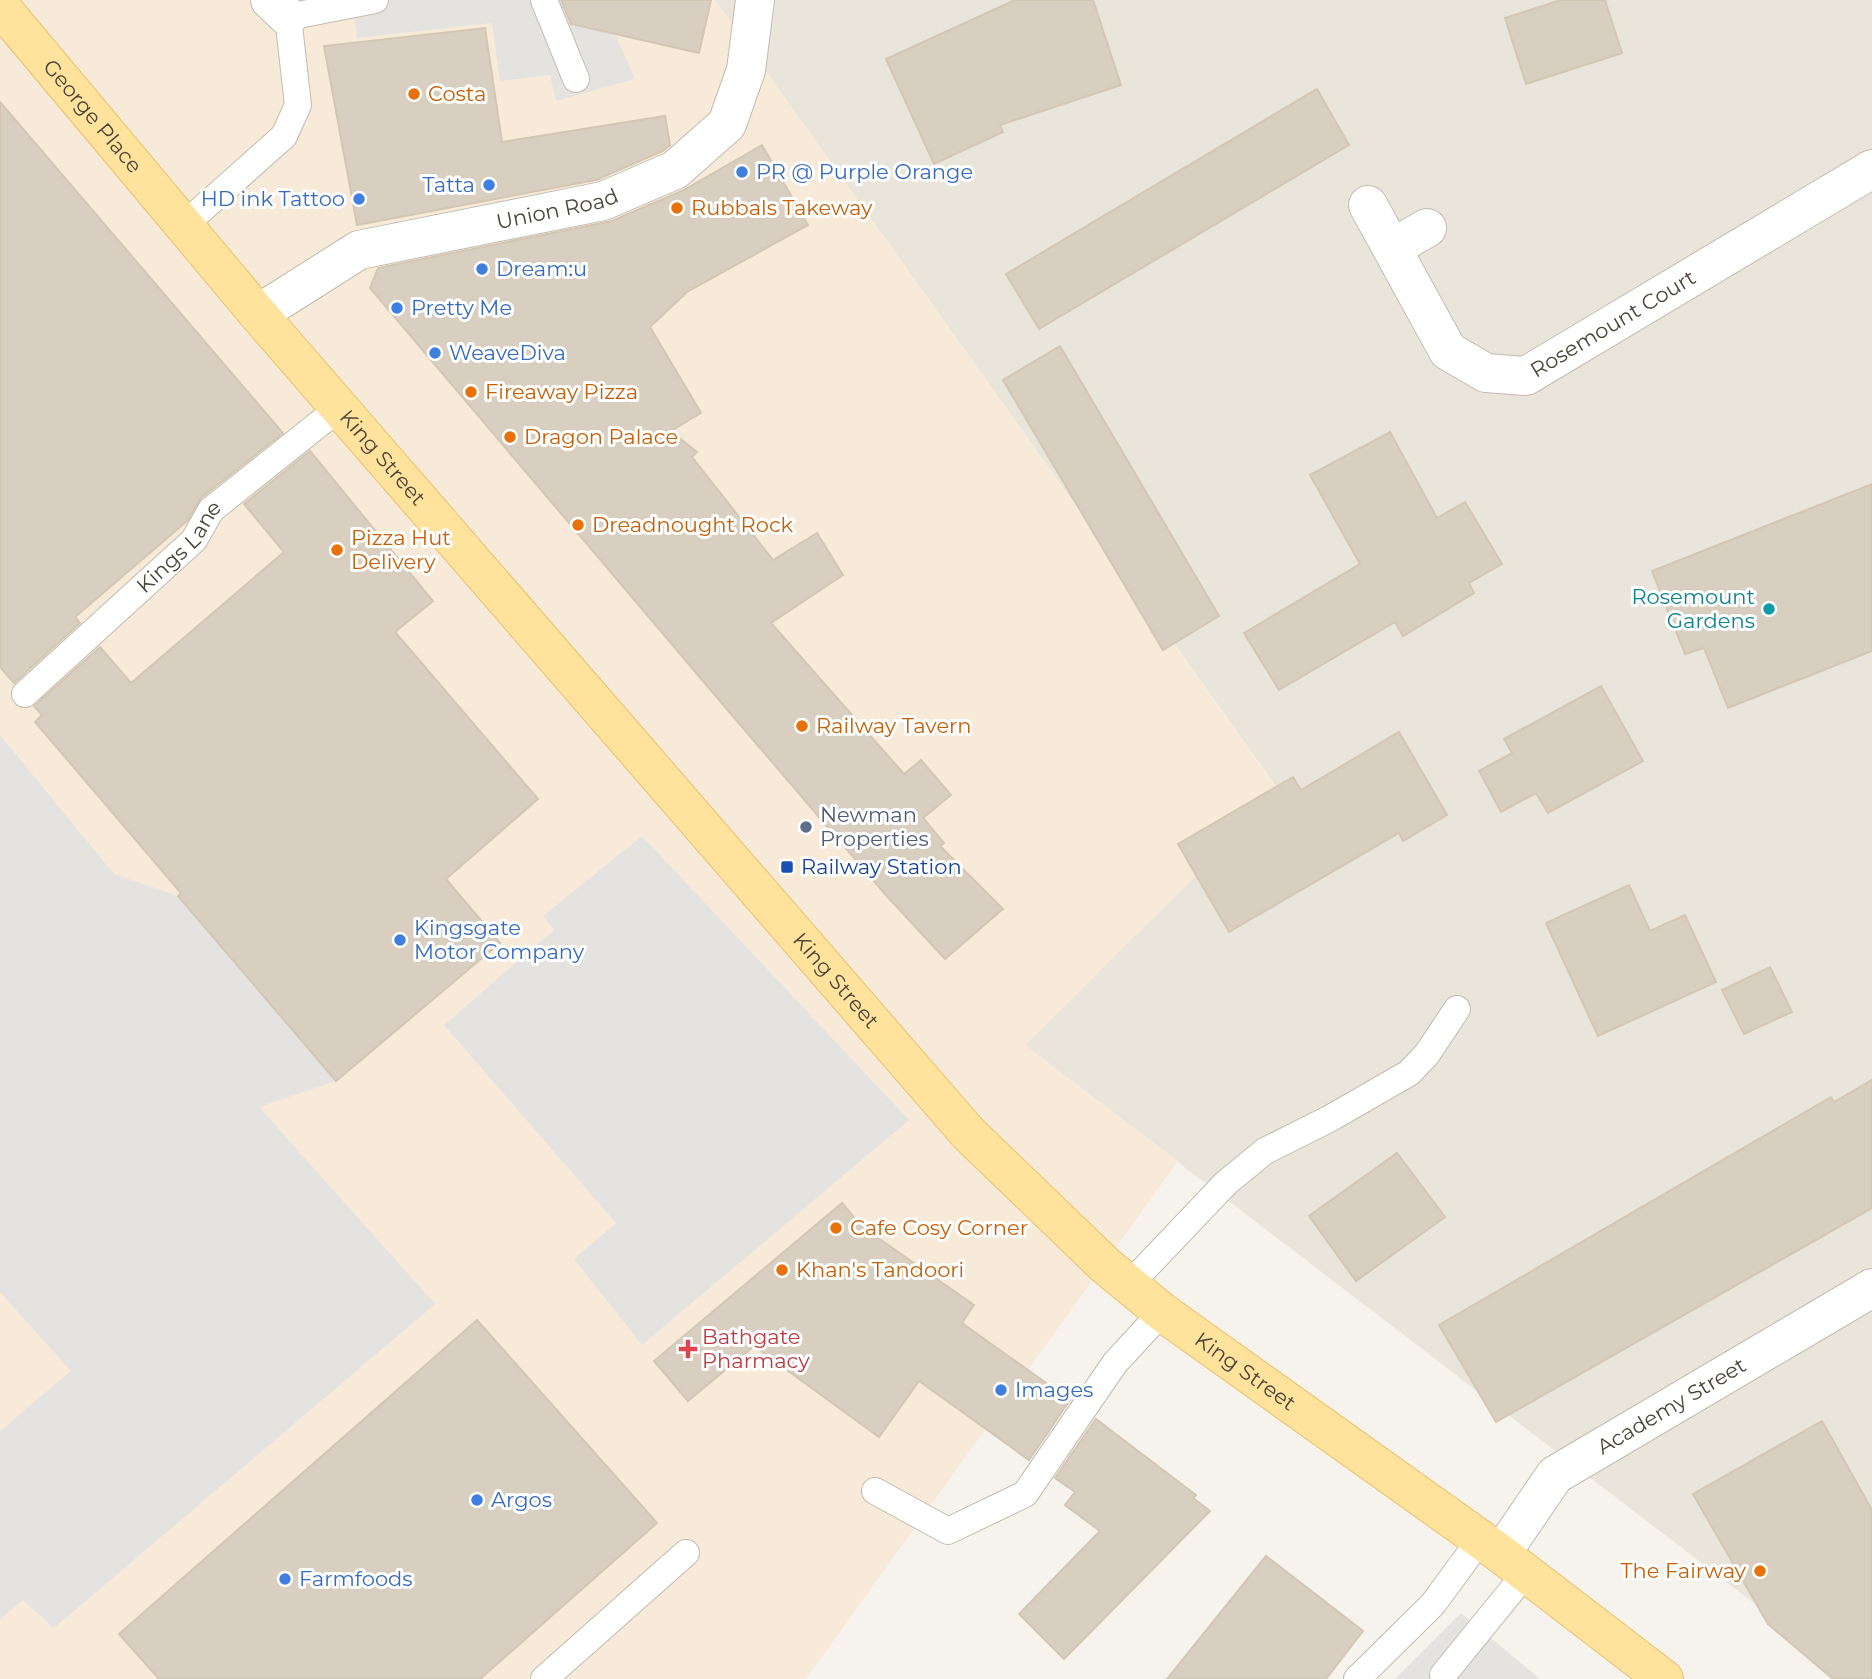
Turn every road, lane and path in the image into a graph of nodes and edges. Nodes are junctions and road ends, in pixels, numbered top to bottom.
1 (375, 0) edge
2 (544, 0) edge
3 (755, 0) edge
4 (0, 6) edge
5 (279, 8) edge
6 (576, 79) dead end
7 (1872, 169) edge
8 (1368, 205) dead end
9 (184, 225) junction
10 (1427, 228) dead end
11 (1392, 248) junction
12 (258, 313) junction
13 (340, 408) junction
14 (25, 694) dead end
15 (1457, 1009) dead end
16 (1129, 1285) junction
17 (1872, 1288) edge
18 (1162, 1312) junction
19 (875, 1491) dead end
20 (686, 1553) dead end
21 (1502, 1556) junction
22 (1443, 1675) dead end
23 (544, 1679) edge
24 (1357, 1679) edge
25 (1664, 1679) edge

1 - 5 lane
2 - 6 lane
3 - 12 street, Union Road
4 - 9 main road, George Place
5 - 9 lane
7 - 11 street, Rosemount Court
8 - 11 street, Rosemount Court
9 - 12 main road, George Place
10 - 11 street
12 - 13 main road, King Street
13 - 14 lane, Kings Lane
13 - 16 main road, King Street
15 - 16 lane
16 - 18 main road, King Street
17 - 21 street, Academy Street
18 - 19 lane
18 - 21 main road, King Street
20 - 23 lane
21 - 22 lane
21 - 24 lane
21 - 25 main road, King Street

